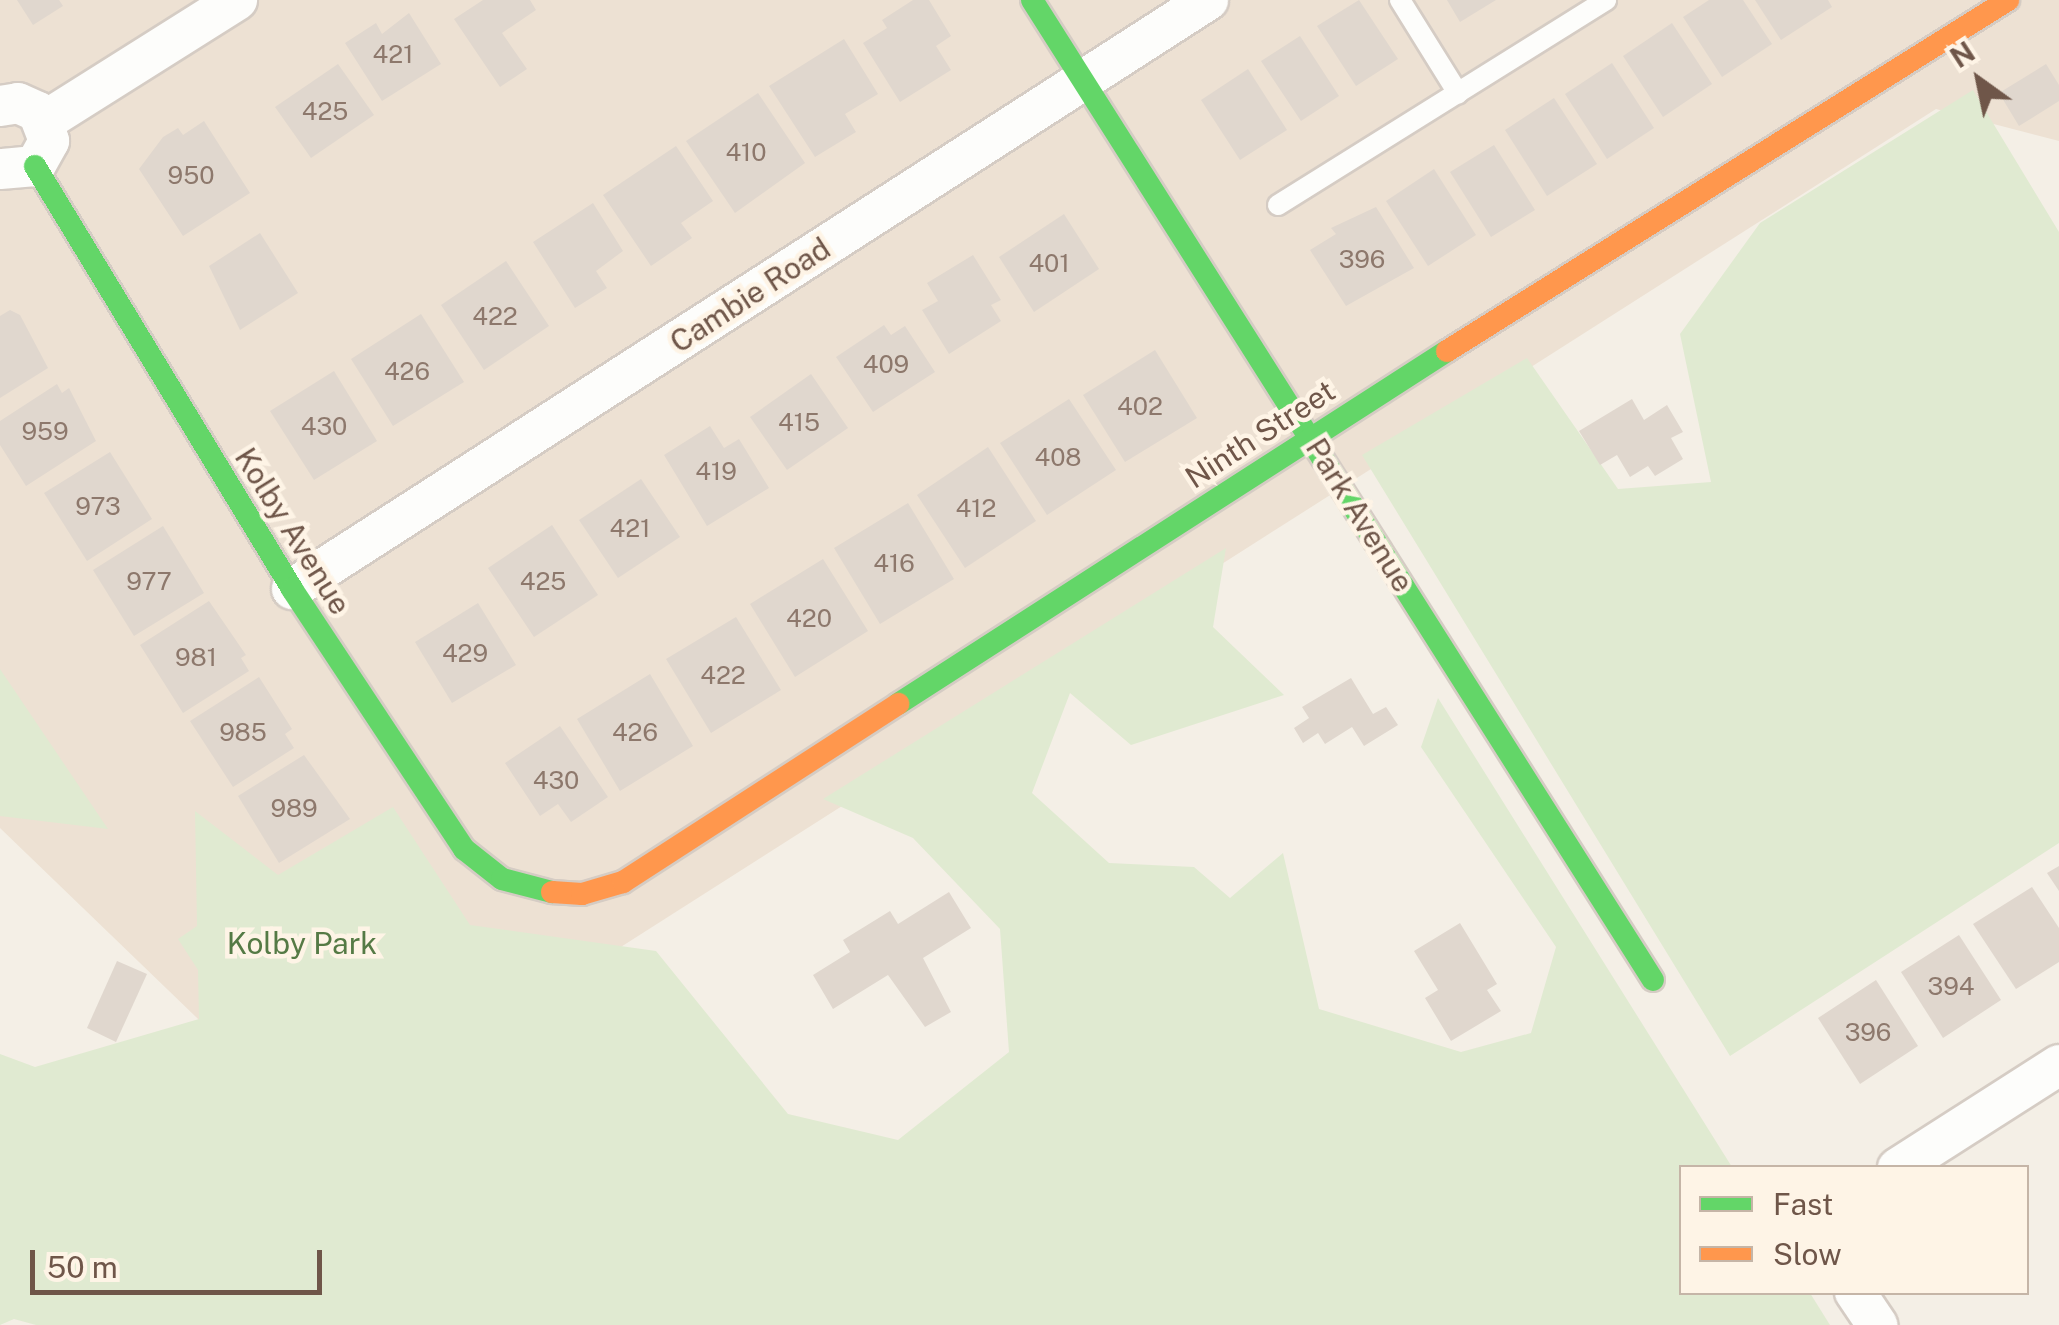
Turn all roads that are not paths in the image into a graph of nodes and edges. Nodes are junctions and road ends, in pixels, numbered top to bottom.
1 (236, 0) edge
2 (1032, 0) edge
3 (1208, 0) edge
4 (1400, 0) edge
5 (1606, 0) edge
6 (2008, 0) edge
7 (1083, 80) junction
8 (1458, 93) junction
9 (0, 106) edge
10 (45, 122) junction
11 (17, 168) edge
12 (1278, 205) dead end
13 (1310, 436) junction
14 (292, 590) junction
15 (538, 891) joint
16 (1653, 980) dead end
17 (2059, 1064) edge
18 (1903, 1165) edge
19 (1857, 1295) edge
20 (1877, 1325) edge

1 - 10 street
2 - 7 street, Park Avenue
3 - 7 street, Cambie Road
4 - 8 lane
5 - 8 lane
6 - 13 street, Ninth Street
7 - 13 street, Park Avenue
7 - 14 street, Cambie Road
8 - 12 lane
9 - 10 street
10 - 11 street
11 - 14 street, Kolby Avenue
13 - 15 street, Ninth Street
13 - 16 street, Park Avenue
14 - 15 street, Kolby Avenue
17 - 18 street
19 - 20 street

